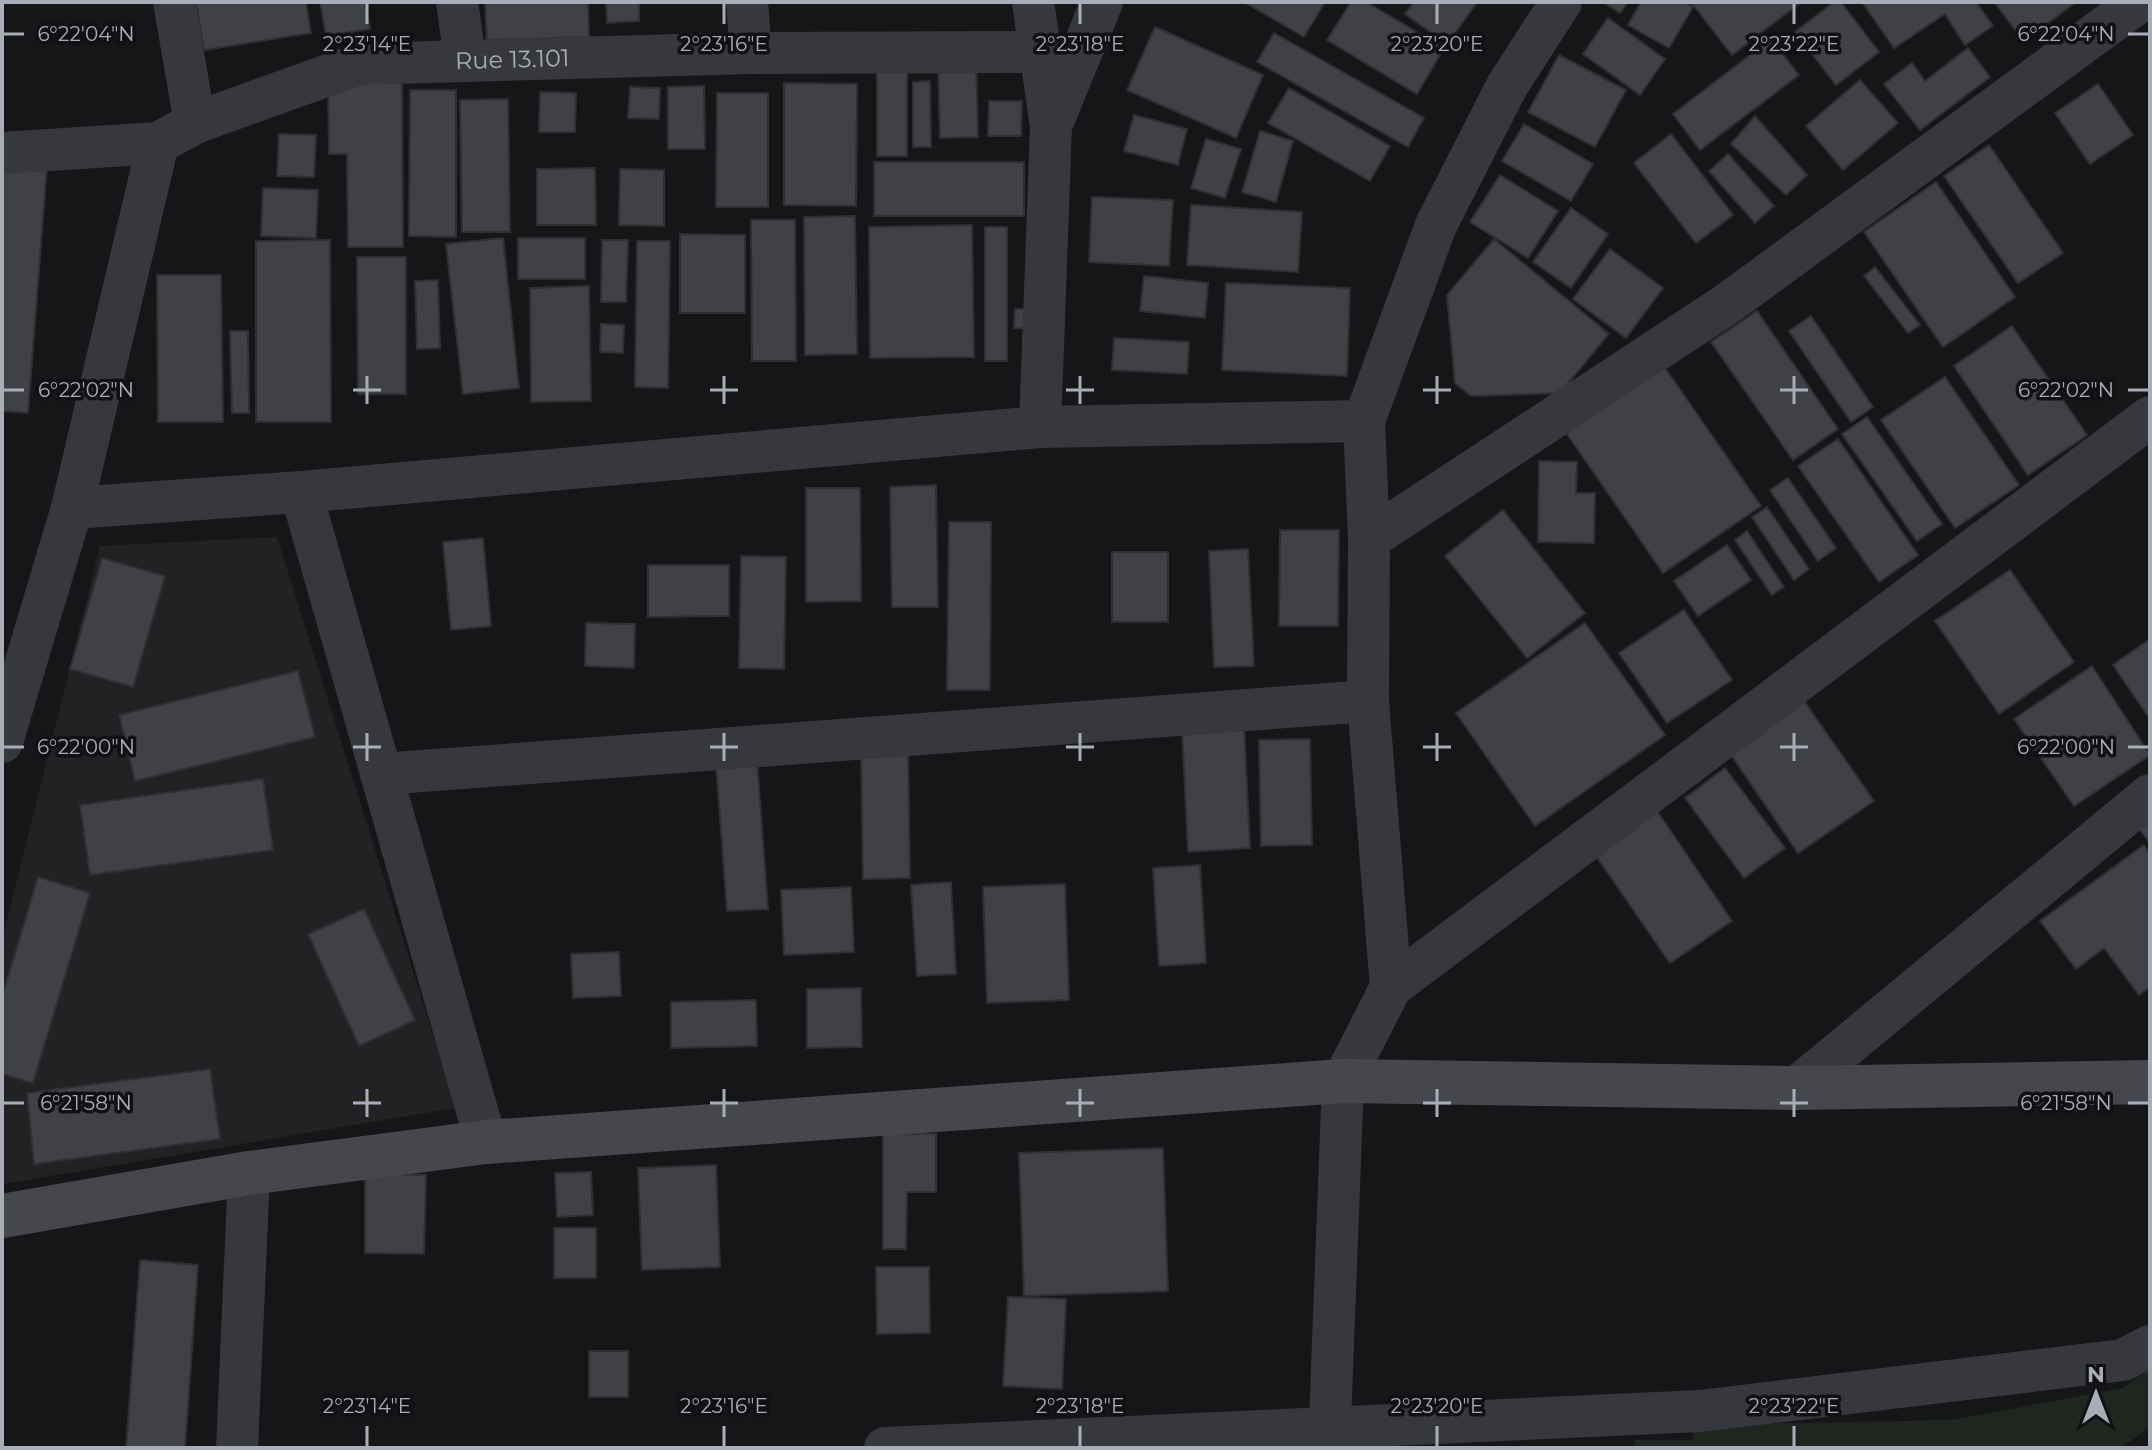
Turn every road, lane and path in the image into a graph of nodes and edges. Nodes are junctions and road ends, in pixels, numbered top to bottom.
1 (174, 2) edge
2 (457, 2) edge
3 (747, 2) edge
4 (1033, 2) edge
5 (1102, 2) edge
6 (1561, 2) edge
7 (2139, 2) edge
8 (1039, 52) junction
9 (751, 53) junction
10 (465, 59) junction
11 (195, 123) junction
12 (1051, 127) junction
13 (158, 143) junction
14 (2, 153) edge
15 (2150, 417) edge
16 (1364, 421) junction
17 (1040, 427) junction
18 (301, 492) junction
19 (72, 508) junction
20 (1369, 539) junction
21 (1368, 701) junction
22 (2, 742) edge
23 (381, 774) junction
24 (2150, 795) edge
25 (1391, 987) junction
26 (1343, 1081) junction
27 (2150, 1082) edge
28 (1796, 1088) junction
29 (486, 1142) junction
30 (249, 1173) junction
31 (2, 1216) edge
32 (2150, 1346) edge
33 (1329, 1438) edge
34 (237, 1448) edge
35 (885, 1448) edge

1 - 11 street
2 - 10 street
3 - 9 street
4 - 8 street
5 - 12 street
6 - 16 street
7 - 20 street
8 - 9 street, Rue 13.101
8 - 12 street
9 - 10 street, Rue 13.101
10 - 11 street, Rue 13.101
11 - 13 street, Rue 13.101
12 - 17 street
13 - 14 street, Rue 13.101
13 - 19 street
15 - 25 street
16 - 17 street
16 - 20 street
17 - 18 street
18 - 19 street
18 - 23 street
19 - 22 street
20 - 21 street
21 - 23 street
21 - 25 street
23 - 29 street
24 - 28 street
25 - 26 street
26 - 28 main road
26 - 29 main road
26 - 33 street
27 - 28 main road
29 - 30 main road
30 - 31 main road
30 - 34 street
32 - 33 street
33 - 35 street

